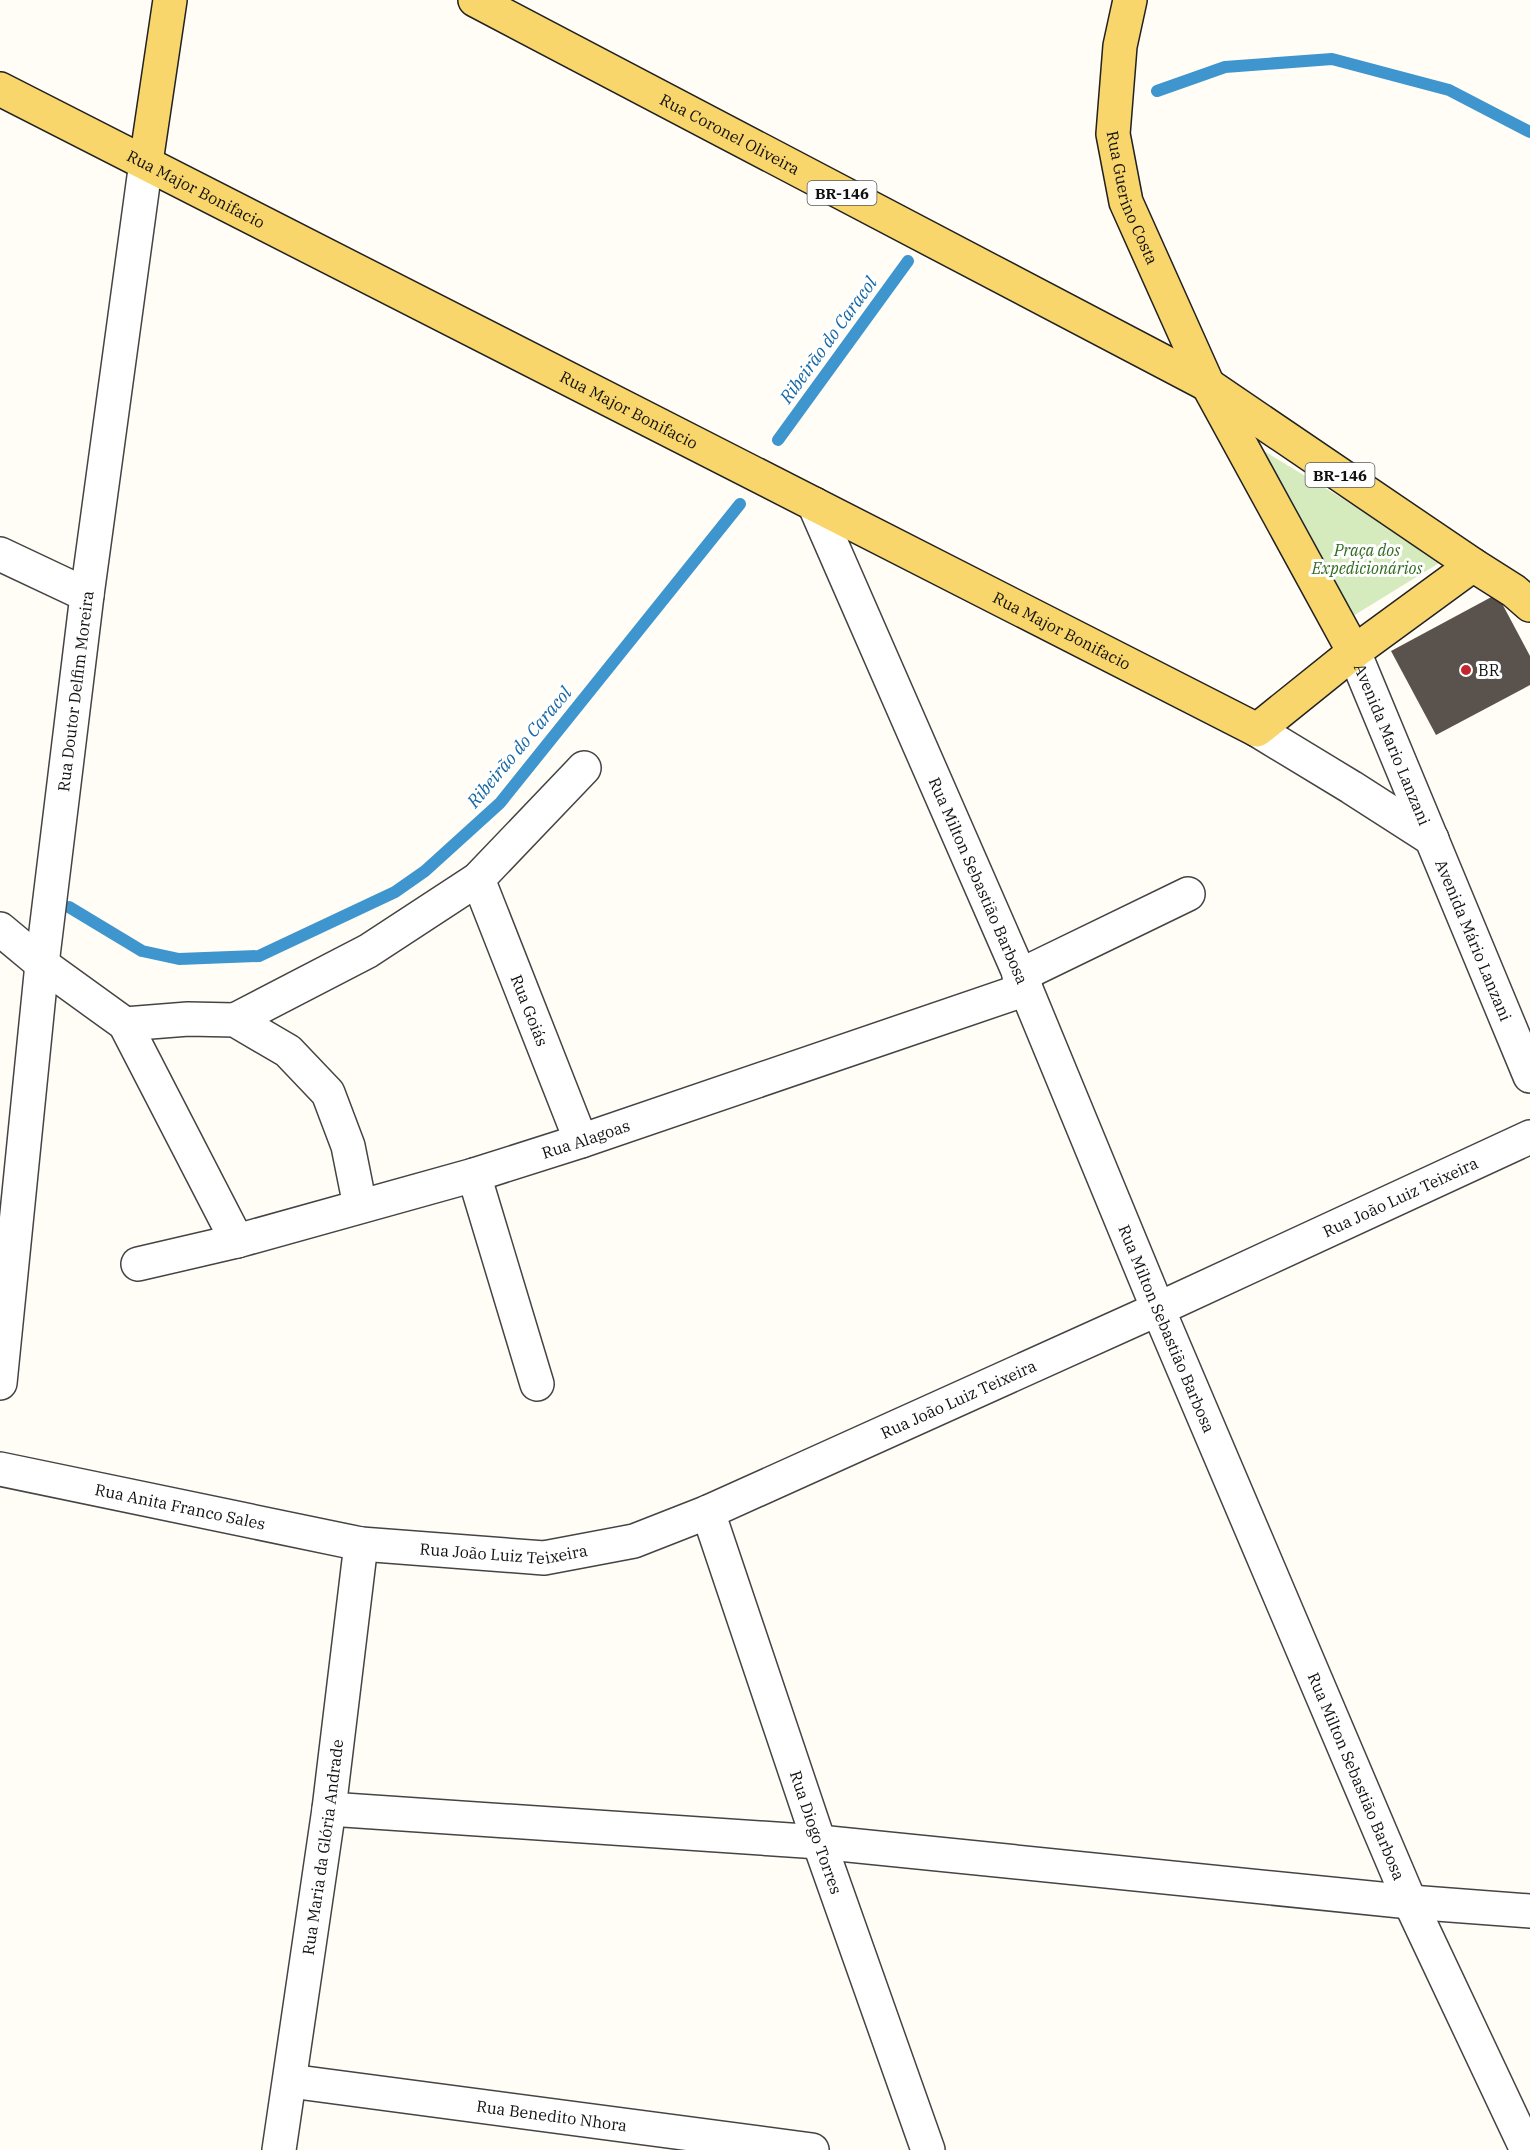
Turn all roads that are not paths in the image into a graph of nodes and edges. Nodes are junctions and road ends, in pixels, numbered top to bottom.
1 (170, 0) edge
2 (475, 0) edge
3 (1130, 0) edge
4 (0, 89) edge
5 (146, 162) junction
6 (1208, 386) junction
7 (813, 504) junction
8 (0, 554) edge
9 (1473, 564) junction
10 (87, 595) junction
11 (1530, 605) edge
12 (1354, 652) junction
13 (1257, 730) junction
14 (584, 768) dead end
15 (1432, 839) junction
16 (478, 879) junction
17 (1188, 894) dead end
18 (0, 929) edge
19 (42, 964) junction
20 (1023, 982) junction
21 (235, 1020) junction
22 (125, 1024) junction
23 (1530, 1076) edge
24 (1530, 1137) edge
25 (580, 1141) junction
26 (474, 1175) junction
27 (360, 1206) junction
28 (237, 1240) junction
29 (138, 1264) dead end
30 (1158, 1309) junction
31 (0, 1383) edge
32 (537, 1384) dead end
33 (0, 1469) edge
34 (708, 1512) junction
35 (361, 1544) junction
36 (329, 1809) junction
37 (819, 1842) junction
38 (1410, 1902) junction
39 (1530, 1911) edge
40 (290, 2081) junction
41 (279, 2150) edge
42 (812, 2150) edge
43 (928, 2150) edge
44 (1527, 2150) edge

1 - 5 main road, Rua Doutor Delfim Moreira
2 - 6 main road, Rua Coronel Oliveira / BR-146
3 - 6 main road, Rua Guerino Costa
4 - 5 main road, Rua Major Bonifacio
5 - 7 main road, Rua Major Bonifacio
5 - 10 street, Rua Doutor Delfim Moreira
6 - 9 main road, BR-146
6 - 12 main road
7 - 13 main road, Rua Major Bonifacio
7 - 20 street, Rua Milton Sebastião Barbosa
8 - 10 street
9 - 11 main road, BR-146
9 - 12 main road
10 - 19 street, Rua Doutor Delfim Moreira
12 - 13 main road
12 - 15 street, Avenida Mario Lanzani
13 - 15 street, Rua Major Bonifacio
14 - 16 street
15 - 23 street, Avenida Mário Lanzani
16 - 21 street
16 - 25 street, Rua Goiás
17 - 20 street, Rua Alagoas
18 - 19 street
19 - 22 street
19 - 31 street, Rua Doutor Delfim Moreira
20 - 25 street, Rua Alagoas
20 - 30 street, Rua Milton Sebastião Barbosa
21 - 22 street
21 - 27 street
22 - 28 street
24 - 30 street, Rua João Luiz Teixeira
25 - 26 street, Rua Alagoas
26 - 27 street, Rua Alagoas
26 - 32 street
27 - 28 street, Rua Alagoas
28 - 29 street, Rua Alagoas
30 - 34 street, Rua João Luiz Teixeira
30 - 38 street, Rua Milton Sebastião Barbosa
33 - 35 street, Rua Anita Franco Sales
34 - 35 street, Rua João Luiz Teixeira
34 - 37 street, Rua Diogo Torres
35 - 36 street, Rua Maria da Glória Andrade
36 - 37 street
36 - 40 street, Rua Maria da Glória Andrade
37 - 38 street
37 - 43 street, Rua Diogo Torres
38 - 39 street
38 - 44 street, Rua Milton Sebastião Barbosa
40 - 41 street, Rua Maria da Glória Andrade
40 - 42 street, Rua Benedito Nhora

